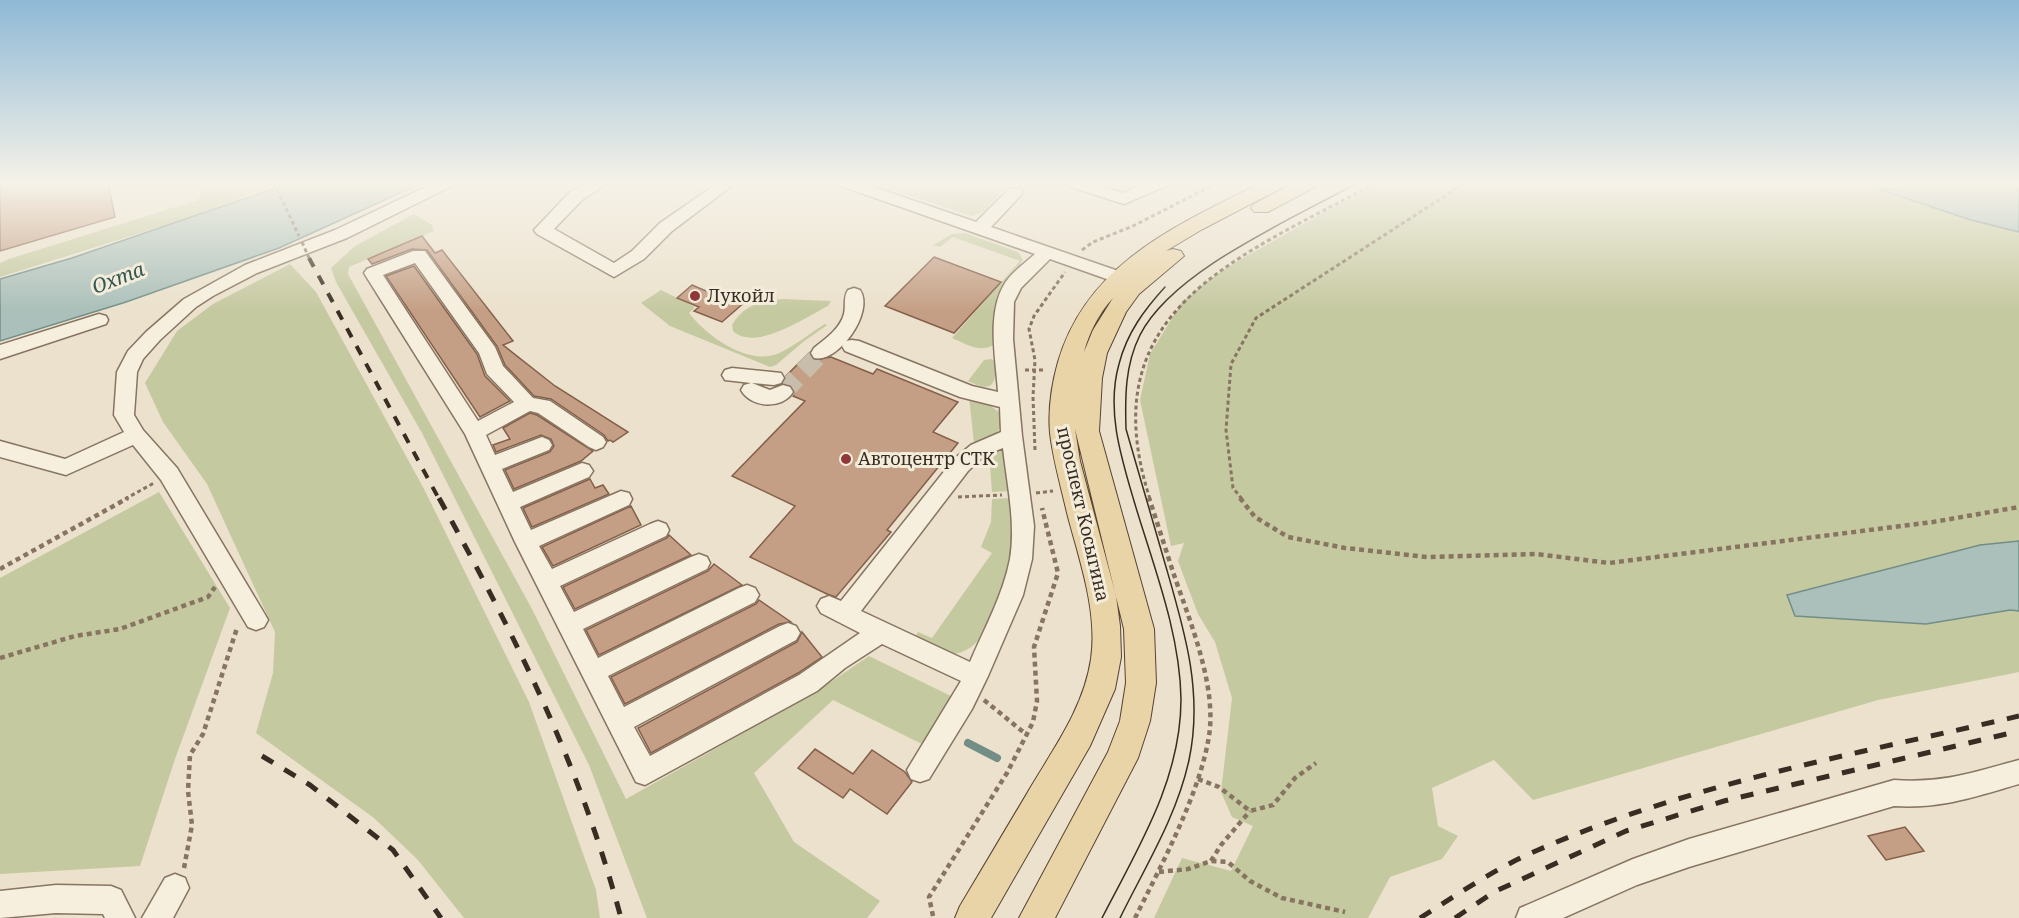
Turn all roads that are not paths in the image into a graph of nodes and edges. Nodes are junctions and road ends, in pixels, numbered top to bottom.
1 (359, 226) edge
2 (547, 226) edge
3 (668, 226) edge
4 (970, 226) edge
5 (982, 226) edge
6 (1194, 226) edge
7 (1228, 226) edge
8 (979, 229) junction
9 (1047, 252) junction
10 (300, 255) junction
11 (1118, 277) junction
12 (187, 286) dead end
13 (855, 303) dead end
14 (99, 320) dead end
15 (852, 346) dead end
16 (0, 352) edge
17 (821, 353) tunnel mouth
18 (732, 375) dead end
19 (751, 390) dead end
20 (1009, 402) junction
21 (528, 404) junction
22 (474, 432) junction
23 (136, 435) junction
24 (1012, 436) junction
25 (596, 442) dead end
26 (542, 445) dead end
27 (0, 449) edge
28 (490, 465) junction
29 (582, 471) dead end
30 (621, 499) dead end
31 (508, 502) junction
32 (658, 530) dead end
33 (526, 542) junction
34 (699, 563) dead end
35 (547, 582) junction
36 (747, 595) dead end
37 (251, 612) road end
38 (569, 625) junction
39 (881, 632) junction
40 (788, 633) dead end
41 (593, 672) junction
42 (973, 682) junction
43 (619, 722) junction
44 (920, 770) dead end
45 (2019, 772) edge
46 (175, 888) road end
47 (0, 904) edge
48 (121, 918) edge
49 (156, 918) edge
50 (972, 918) edge
51 (1036, 918) edge
52 (1530, 918) edge

1 - 10 street
2 - 3 street
4 - 8 street
5 - 8 street
6 - 11 main road, проспект Косыгина
7 - 51 main road, проспект Косыгина
8 - 9 street
9 - 11 street
9 - 20 street
10 - 12 street
10 - 23 street
11 - 50 main road, проспект Косыгина
13 - 17 street
14 - 16 street
15 - 20 street
18 - 19 street
20 - 24 street
21 - 22 street
21 - 22 street
21 - 25 street
22 - 28 street
23 - 27 street
23 - 37 street
24 - 39 street
24 - 42 street
26 - 28 street
28 - 31 street
29 - 31 street
30 - 33 street
31 - 33 street
32 - 35 street
33 - 35 street
34 - 38 street
35 - 38 street
36 - 41 street
38 - 41 street
39 - 42 street
39 - 43 street
40 - 43 street
41 - 43 street
42 - 44 street
45 - 52 street
46 - 49 street
47 - 48 street

